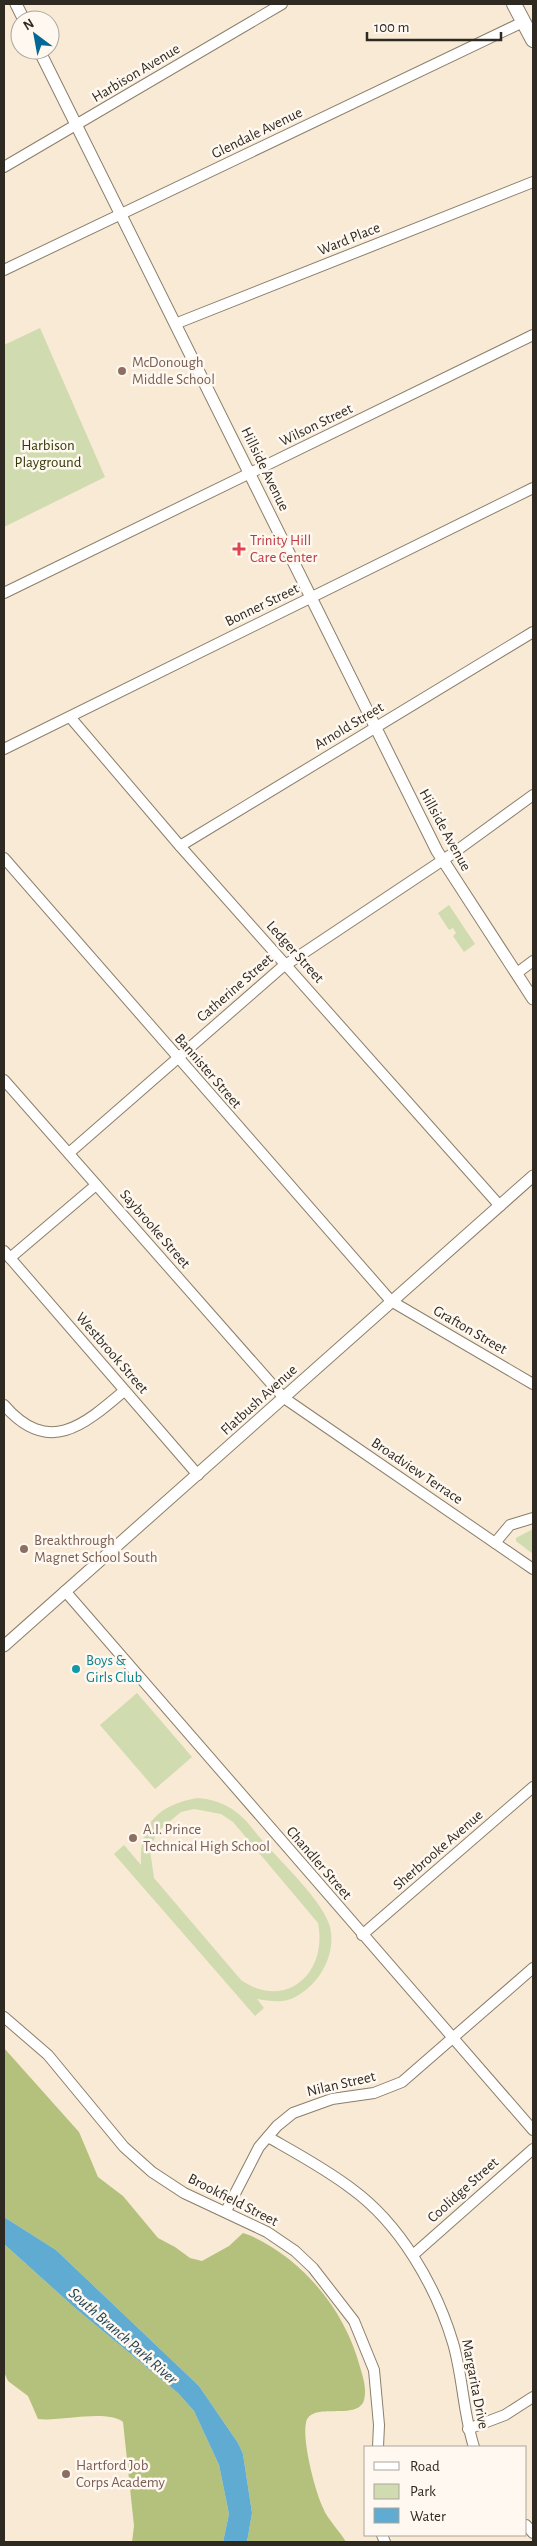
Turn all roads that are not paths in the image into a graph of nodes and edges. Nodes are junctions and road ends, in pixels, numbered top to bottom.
1 (282, 4) edge
2 (514, 4) edge
3 (523, 22) junction
4 (533, 40) edge
5 (44, 60) edge
6 (77, 125) junction
7 (4, 167) edge
8 (533, 182) edge
9 (121, 214) junction
10 (4, 270) edge
11 (176, 324) junction
12 (533, 335) edge
13 (250, 473) junction
14 (533, 488) edge
15 (4, 593) edge
16 (312, 598) junction
17 (533, 632) edge
18 (70, 717) junction
19 (375, 728) junction
20 (4, 749) edge
21 (533, 795) edge
22 (180, 846) junction
23 (4, 858) edge
24 (442, 861) junction
25 (533, 960) edge
26 (286, 964) junction
27 (516, 974) junction
28 (533, 999) edge
29 (177, 1058) junction
30 (4, 1080) edge
31 (69, 1153) junction
32 (533, 1176) edge
33 (96, 1185) junction
34 (500, 1206) junction
35 (7, 1255) edge
36 (391, 1301) junction
37 (533, 1384) edge
38 (124, 1391) junction
39 (284, 1398) junction
40 (4, 1405) edge
41 (198, 1474) junction
42 (533, 1518) edge
43 (495, 1543) junction
44 (533, 1569) edge
45 (65, 1592) junction
46 (4, 1646) edge
47 (533, 1787) edge
48 (362, 1935) junction
49 (533, 1968) edge
50 (4, 2017) edge
51 (453, 2039) junction
52 (533, 2130) edge
53 (268, 2137) junction
54 (533, 2148) edge
55 (226, 2211) junction
56 (413, 2255) junction
57 (533, 2397) edge
58 (468, 2429) junction
59 (378, 2446) edge
60 (474, 2446) edge

1 - 6 street, Harbison Avenue
2 - 3 main road
3 - 4 main road
3 - 9 street, Glendale Avenue
5 - 6 street, Hillside Avenue
6 - 7 street, Harbison Avenue
6 - 9 street, Hillside Avenue
8 - 11 street, Ward Place
9 - 10 street, Glendale Avenue
9 - 11 street, Hillside Avenue
11 - 13 street, Hillside Avenue
12 - 13 street, Wilson Street
13 - 15 street, Wilson Street
13 - 16 street, Hillside Avenue
14 - 16 street, Bonner Street
16 - 18 street, Bonner Street
16 - 19 street, Hillside Avenue
17 - 19 street, Arnold Street
18 - 20 street, Bonner Street
18 - 22 street, Ledger Street
19 - 22 street, Arnold Street
19 - 24 street, Hillside Avenue
21 - 24 street, Catherine Street
22 - 26 street, Ledger Street
23 - 29 street, Bannister Street
24 - 26 street, Catherine Street
24 - 27 street, Hillside Avenue
25 - 27 street
26 - 29 street, Catherine Street
26 - 34 street, Ledger Street
27 - 28 street, Hillside Avenue
29 - 31 street, Catherine Street
29 - 36 street, Bannister Street
30 - 31 street, Saybrooke Street
31 - 33 street, Saybrooke Street
32 - 34 street, Flatbush Avenue
33 - 35 street
33 - 39 street, Saybrooke Street
34 - 36 street, Flatbush Avenue
35 - 38 street, Westbrook Street
36 - 37 street, Grafton Street
36 - 39 street, Flatbush Avenue
38 - 40 street
38 - 41 street, Westbrook Street
39 - 41 street, Flatbush Avenue
39 - 43 street, Broadview Terrace
41 - 45 street, Flatbush Avenue
42 - 43 street
43 - 44 street, Broadview Terrace
45 - 46 street, Flatbush Avenue
45 - 48 street, Chandler Street
47 - 48 street, Sherbrooke Avenue
48 - 51 street, Chandler Street
49 - 51 street, Nilan Street
50 - 55 street, Brookfield Street
51 - 52 street, Chandler Street
51 - 53 street, Nilan Street
53 - 55 street, Nilan Street
53 - 56 street, Margarita Drive
54 - 56 street, Coolidge Street
55 - 59 street, Brookfield Street
56 - 58 street, Margarita Drive
57 - 58 street
58 - 60 street, Margarita Drive

